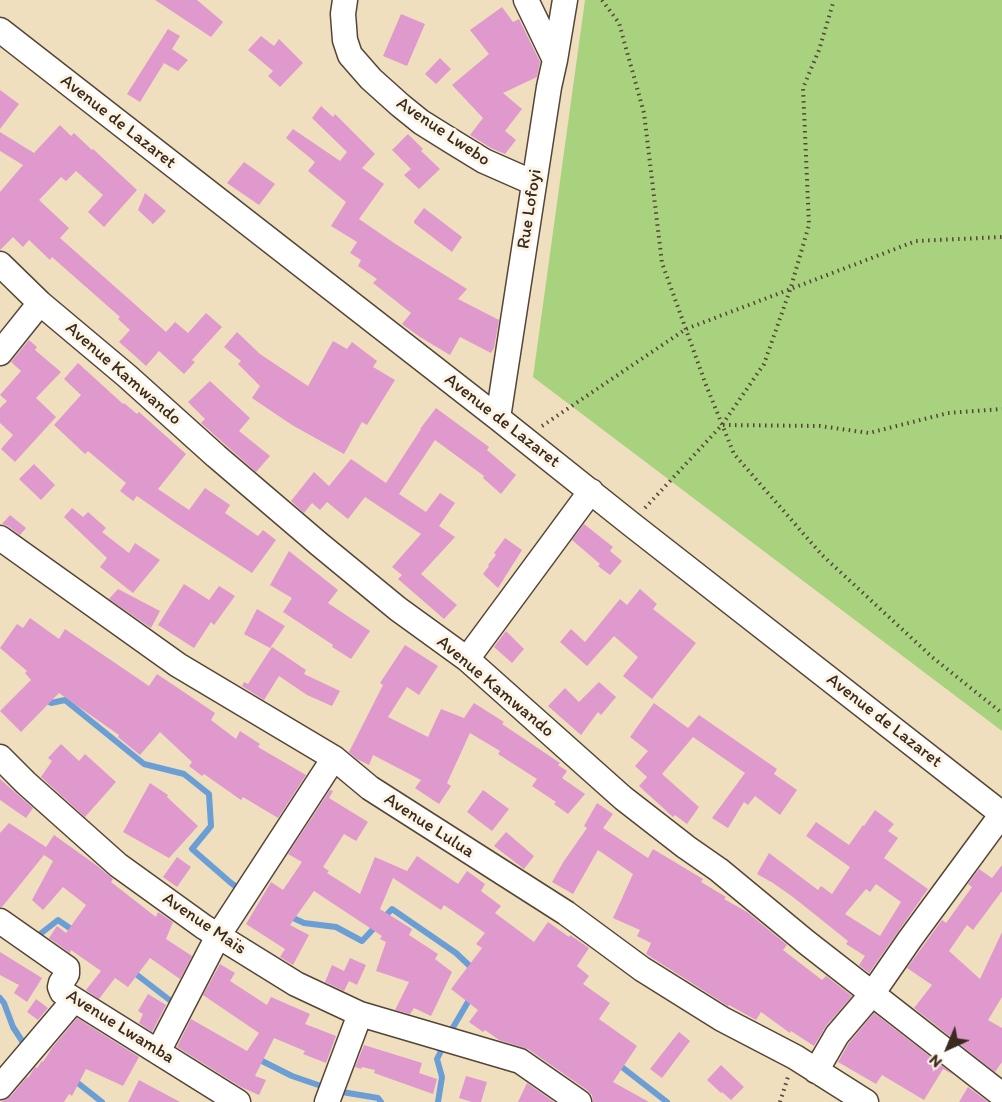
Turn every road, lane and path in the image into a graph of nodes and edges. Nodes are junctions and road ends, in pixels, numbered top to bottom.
1 (345, 0) edge
2 (526, 0) edge
3 (565, 0) edge
4 (602, 0) edge
5 (834, 0) edge
6 (0, 30) edge
7 (555, 60) junction
8 (534, 183) junction
9 (1002, 237) edge
10 (0, 264) edge
11 (790, 290) junction
12 (40, 303) junction
13 (686, 329) junction
14 (0, 353) edge
15 (1002, 409) edge
16 (498, 418) junction
17 (722, 425) junction
18 (542, 426) dead end
19 (591, 492) junction
20 (631, 524) junction
21 (0, 538) edge
22 (467, 659) junction
23 (1002, 713) edge
24 (0, 757) edge
25 (334, 758) junction
26 (1002, 814) edge
27 (0, 921) edge
28 (218, 936) junction
29 (872, 994) junction
30 (74, 1000) junction
31 (360, 1014) junction
32 (158, 1052) junction
33 (816, 1071) junction
34 (0, 1087) edge
35 (1002, 1095) edge
36 (238, 1102) edge
37 (327, 1102) edge
38 (579, 1102) edge
39 (866, 1102) edge

1 - 8 street, Avenue Lwebo
2 - 7 street
3 - 7 street, Rue Lofoyi
4 - 13 path
5 - 11 path
6 - 16 street, Avenue de Lazaret
7 - 8 street, Rue Lofoyi
8 - 16 street, Rue Lofoyi
9 - 11 path
10 - 12 street, Avenue Kamwando
11 - 13 path
11 - 17 path
12 - 14 street
12 - 22 street, Avenue Kamwando
13 - 17 path
13 - 18 path
15 - 17 path
16 - 19 street, Avenue de Lazaret
17 - 20 path
17 - 23 path
19 - 20 street, Avenue de Lazaret
19 - 22 street
20 - 26 street, Avenue de Lazaret
21 - 25 street, Avenue Lulua
22 - 29 street, Avenue Kamwando
24 - 28 street, Avenue Maïs
25 - 28 street
25 - 33 street, Avenue Lulua
26 - 29 street
27 - 30 street, Avenue Lwamba
28 - 31 street, Avenue Maïs
28 - 32 street
29 - 33 street
29 - 35 street, Avenue Kamwando
30 - 32 street, Avenue Lwamba
30 - 34 street
31 - 37 street
31 - 38 street, Avenue Maïs
32 - 36 street, Avenue Lwamba
33 - 39 street, Avenue Lulua

